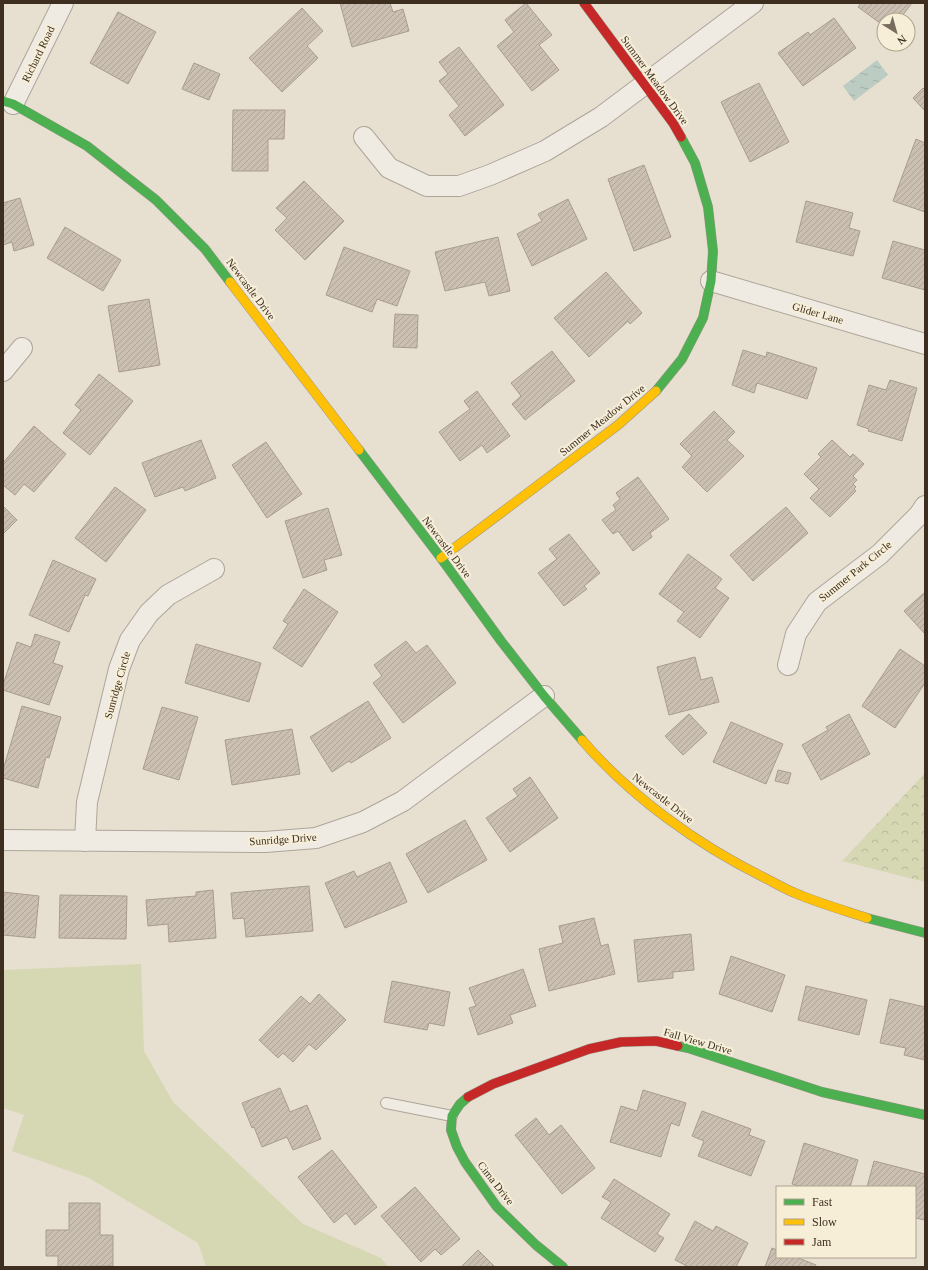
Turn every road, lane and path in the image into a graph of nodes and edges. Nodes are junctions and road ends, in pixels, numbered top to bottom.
1 (63, 3) edge
2 (584, 3) edge
3 (753, 3) edge
4 (645, 85) junction
5 (8, 102) edge
6 (364, 137) dead end
7 (711, 281) junction
8 (925, 344) edge
9 (22, 348) dead end
10 (3, 371) edge
11 (925, 506) edge
12 (441, 558) junction
13 (214, 569) dead end
14 (788, 665) dead end
15 (544, 696) junction
16 (3, 840) edge
17 (85, 841) junction
18 (925, 932) edge
19 (386, 1103) dead end
20 (925, 1115) edge
21 (452, 1116) junction
22 (563, 1267) edge

1 - 5 street, Richard Road
2 - 4 street, Summer Meadow Drive
3 - 4 street
4 - 6 street
4 - 7 street, Summer Meadow Drive
5 - 12 street, Newcastle Drive
7 - 8 street, Glider Lane
7 - 12 street, Summer Meadow Drive
9 - 10 street
11 - 14 street, Summer Park Circle
12 - 15 street, Newcastle Drive
13 - 17 street, Sunridge Circle
15 - 17 street, Sunridge Drive
15 - 18 street, Newcastle Drive
16 - 17 street, Sunridge Drive
19 - 21 lane
20 - 21 street, Fall View Drive
21 - 22 street, Cima Drive

